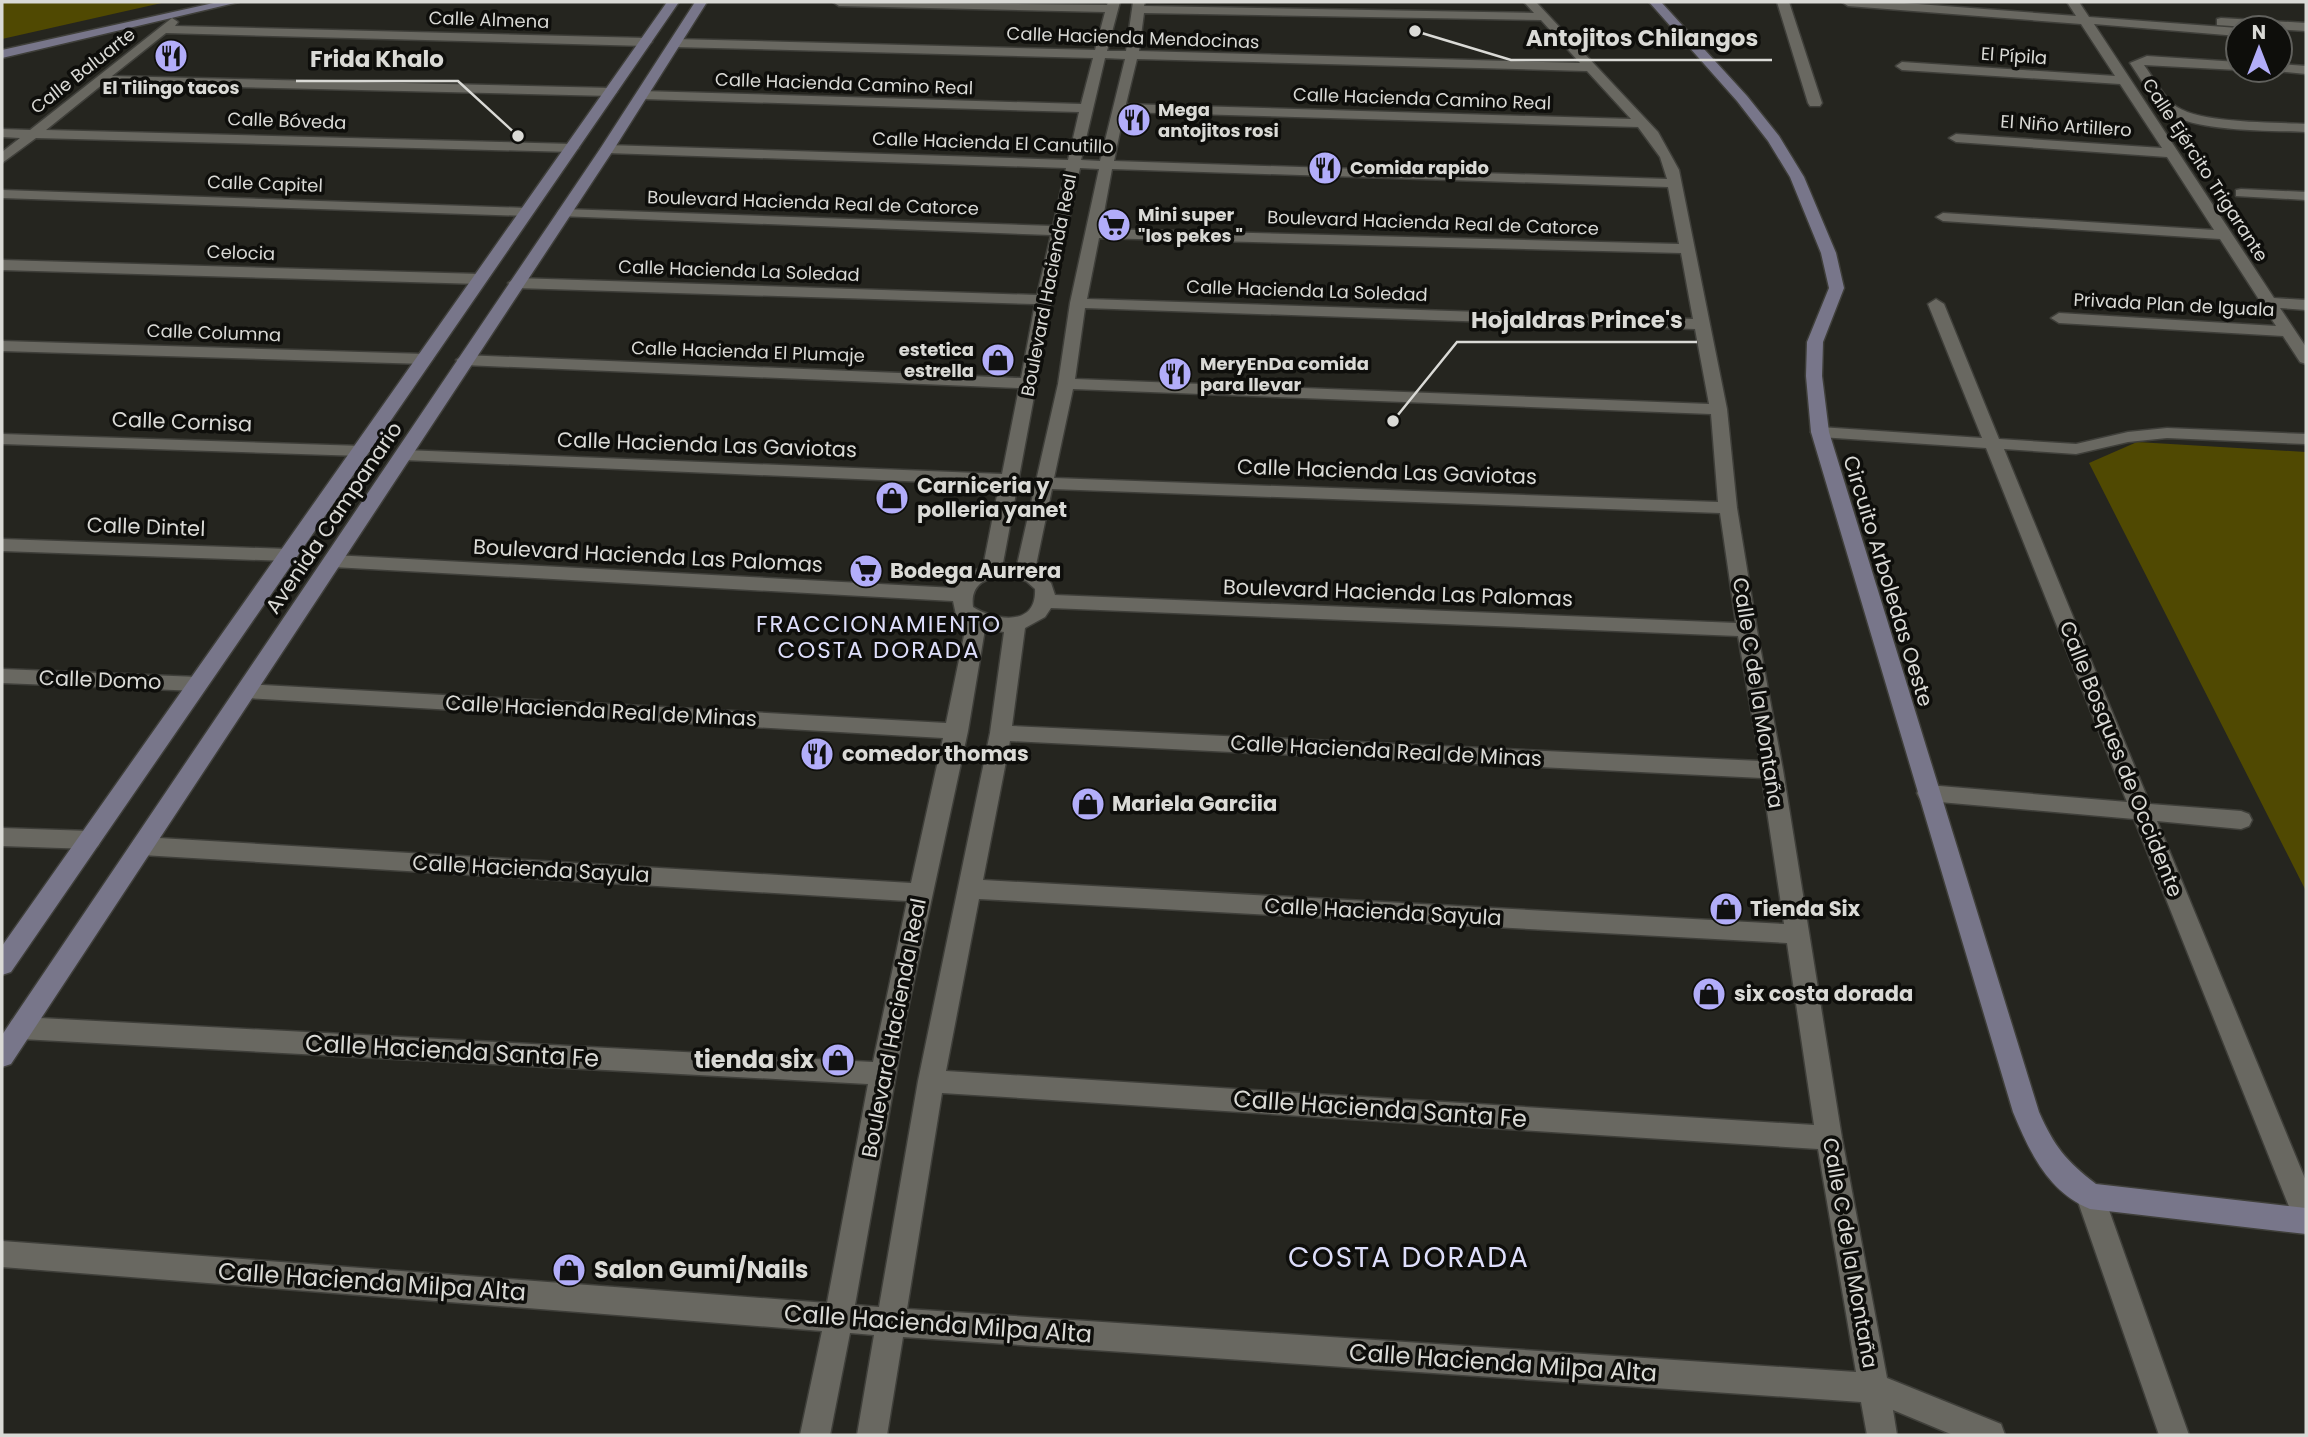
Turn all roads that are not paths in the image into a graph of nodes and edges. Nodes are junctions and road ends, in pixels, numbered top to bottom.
1 (233, 2) edge
2 (673, 2) edge
3 (701, 2) edge
4 (839, 2) edge
5 (1655, 2) edge
6 (1783, 2) edge
7 (1848, 2) edge
8 (1114, 5) edge
9 (1139, 6) edge
10 (1537, 9) edge
11 (186, 11) junction
12 (2080, 12) edge
13 (2306, 27) edge
14 (164, 29) junction
15 (2224, 30) edge
16 (646, 42) junction
17 (675, 43) junction
18 (2, 54) edge
19 (1102, 55) junction
20 (1132, 56) junction
21 (2224, 65) edge
22 (1902, 66) dead end
23 (1591, 68) junction
24 (101, 80) junction
25 (2123, 80) junction
26 (611, 92) junction
27 (642, 95) junction
28 (1815, 103) dead end
29 (1086, 108) junction
30 (1118, 108) junction
31 (1641, 123) junction
32 (2306, 128) edge
33 (2, 132) edge
34 (32, 134) junction
35 (1956, 138) dead end
36 (572, 148) junction
37 (607, 149) junction
38 (2173, 153) junction
39 (2, 159) edge
40 (1073, 165) junction
41 (1106, 166) junction
42 (1672, 183) junction
43 (2241, 193) dead end
44 (2, 194) edge
45 (2306, 196) edge
46 (527, 212) junction
47 (564, 213) junction
48 (1943, 217) dead end
49 (1061, 231) junction
50 (1093, 233) junction
51 (2225, 234) junction
52 (1688, 249) junction
53 (2, 265) edge
54 (480, 279) junction
55 (516, 283) junction
56 (1044, 300) junction
57 (2268, 302) junction
58 (1078, 303) junction
59 (1936, 304) dead end
60 (2306, 305) edge
61 (2059, 318) dead end
62 (1702, 324) junction
63 (2287, 331) junction
64 (2, 346) edge
65 (425, 359) junction
66 (2306, 359) edge
67 (464, 360) junction
68 (1030, 383) junction
69 (1066, 384) junction
70 (1718, 408) junction
71 (1819, 432) junction
72 (2, 439) edge
73 (2306, 439) edge
74 (1993, 445) junction
75 (362, 451) junction
76 (404, 455) junction
77 (1009, 480) junction
78 (1045, 482) junction
79 (1728, 508) junction
80 (2, 545) edge
81 (288, 555) junction
82 (332, 561) junction
83 (992, 570) junction
84 (1025, 571) junction
85 (960, 595) junction
86 (1047, 601) junction
87 (976, 622) junction
88 (1015, 625) junction
89 (1747, 630) junction
90 (2, 676) edge
91 (198, 684) junction
92 (246, 691) junction
93 (957, 731) junction
94 (1000, 733) junction
95 (1772, 770) junction
96 (1928, 793) junction
97 (2143, 811) junction
98 (2241, 820) dead end
99 (2, 837) edge
100 (90, 840) junction
101 (142, 846) junction
102 (970, 889) junction
103 (920, 893) junction
104 (1796, 934) junction
105 (2, 965) edge
106 (21, 1028) junction
107 (2, 1056) edge
108 (883, 1074) junction
109 (931, 1081) junction
110 (1829, 1138) junction
111 (2090, 1196) junction
112 (2306, 1214) edge
113 (2306, 1221) edge
114 (2, 1254) edge
115 (841, 1317) junction
116 (892, 1322) junction
117 (1874, 1388) junction
118 (815, 1435) edge
119 (872, 1435) edge
120 (1882, 1435) edge
121 (1990, 1435) edge
122 (2174, 1435) edge

1 - 11 street
2 - 16 street, Avenida Campanario
3 - 17 street, Avenida Campanario
4 - 8 street
5 - 71 street, Circuito Arboledas Oeste
6 - 28 street
7 - 12 street
8 - 19 street, Boulevard Hacienda Real
9 - 10 street
9 - 20 street, Boulevard Hacienda Real
10 - 23 street, Calle C de la Montaña
11 - 14 street, Calle Baluarte
11 - 18 street
12 - 13 street
12 - 15 street
12 - 25 street, Calle Ejército Trigarante
14 - 16 street, Calle Almena
14 - 24 street, Calle Baluarte
16 - 26 street, Avenida Campanario
17 - 19 street, Calle Hacienda Mendocinas
17 - 27 street, Avenida Campanario
19 - 20 street, Calle Hacienda Mendocinas
19 - 29 street, Boulevard Hacienda Real
20 - 23 street, Calle Hacienda Mendocinas
20 - 30 street, Boulevard Hacienda Real
21 - 32 street
22 - 25 street, El Pípila
23 - 31 street, Calle C de la Montaña
24 - 26 street
24 - 34 street, Calle Baluarte
25 - 38 street, Calle Ejército Trigarante
26 - 36 street, Avenida Campanario
27 - 29 street, Calle Hacienda Camino Real
27 - 37 street, Avenida Campanario
29 - 40 street, Boulevard Hacienda Real
30 - 31 street, Calle Hacienda Camino Real
30 - 41 street, Boulevard Hacienda Real
31 - 42 street, Calle C de la Montaña
33 - 34 street, Calle Bóveda
34 - 36 street, Calle Bóveda
34 - 39 street, Calle Baluarte
35 - 38 street, El Niño Artillero
36 - 46 street, Avenida Campanario
37 - 40 street, Calle Hacienda El Canutillo
37 - 47 street, Avenida Campanario
38 - 51 street, Calle Ejército Trigarante
40 - 41 street, Calle Hacienda El Canutillo
40 - 49 street, Boulevard Hacienda Real
41 - 42 street, Calle Hacienda El Canutillo
41 - 50 street, Boulevard Hacienda Real
42 - 52 street, Calle C de la Montaña
43 - 45 street
44 - 46 street, Calle Capitel
46 - 54 street, Avenida Campanario
47 - 49 street, Boulevard Hacienda Real de Catorce
47 - 55 street, Avenida Campanario
48 - 51 street
49 - 56 street, Boulevard Hacienda Real
50 - 52 street, Boulevard Hacienda Real de Catorce
50 - 58 street, Boulevard Hacienda Real
51 - 57 street, Calle Ejército Trigarante
52 - 62 street, Calle C de la Montaña
53 - 54 street, Celocia
54 - 65 street, Avenida Campanario
55 - 56 street, Calle Hacienda La Soledad
55 - 67 street, Avenida Campanario
56 - 68 street, Boulevard Hacienda Real
57 - 60 street
57 - 63 street, Calle Ejército Trigarante
58 - 62 street, Calle Hacienda La Soledad
58 - 69 street, Boulevard Hacienda Real
59 - 74 street, Calle Bosques de Occidente
61 - 63 street, Privada Plan de Iguala
62 - 70 street, Calle C de la Montaña
63 - 66 street, Calle Ejército Trigarante
64 - 65 street, Calle Columna
65 - 75 street, Avenida Campanario
67 - 68 street, Calle Hacienda El Plumaje
67 - 76 street, Avenida Campanario
68 - 77 street, Boulevard Hacienda Real
69 - 70 street
69 - 78 street, Boulevard Hacienda Real
70 - 79 street, Calle C de la Montaña
71 - 74 street
71 - 96 street, Circuito Arboledas Oeste
72 - 75 street, Calle Cornisa
73 - 74 street
74 - 97 street, Calle Bosques de Occidente
75 - 81 street, Avenida Campanario
76 - 77 street, Calle Hacienda Las Gaviotas
76 - 82 street, Avenida Campanario
77 - 83 street, Boulevard Hacienda Real
78 - 79 street, Calle Hacienda Las Gaviotas
78 - 84 street, Boulevard Hacienda Real
79 - 89 street, Calle C de la Montaña
80 - 81 street, Calle Dintel
81 - 91 street, Avenida Campanario
82 - 85 street, Boulevard Hacienda Las Palomas
82 - 92 street, Avenida Campanario
83 - 84 street
83 - 85 street
84 - 86 street
85 - 87 street
86 - 88 street
86 - 89 street, Boulevard Hacienda Las Palomas
87 - 88 street
87 - 93 street, Boulevard Hacienda Real
88 - 94 street
89 - 95 street, Calle C de la Montaña
90 - 91 street, Calle Domo
91 - 100 street, Avenida Campanario
92 - 93 street, Calle Hacienda Real de Minas
92 - 101 street, Avenida Campanario
93 - 103 street, Boulevard Hacienda Real
94 - 95 street, Calle Hacienda Real de Minas
94 - 102 street
95 - 104 street, Calle C de la Montaña
96 - 97 street
96 - 111 street, Circuito Arboledas Oeste
97 - 98 street
97 - 112 street, Calle Bosques de Occidente
99 - 100 street
100 - 105 street, Avenida Campanario
101 - 103 street, Calle Hacienda Sayula
101 - 106 street, Avenida Campanario
102 - 104 street, Calle Hacienda Sayula
102 - 109 street
103 - 108 street, Boulevard Hacienda Real
104 - 110 street, Calle C de la Montaña
106 - 107 street, Avenida Campanario
106 - 108 street, Calle Hacienda Santa Fe
108 - 115 street, Boulevard Hacienda Real
109 - 110 street, Calle Hacienda Santa Fe
109 - 116 street
110 - 117 street, Calle C de la Montaña
111 - 113 street
111 - 122 street
114 - 115 street, Calle Hacienda Milpa Alta
115 - 116 street, Calle Hacienda Milpa Alta
115 - 118 street, Boulevard Hacienda Real
116 - 117 street, Calle Hacienda Milpa Alta
116 - 119 street
117 - 120 street, Calle C de la Montaña
117 - 121 street, Calle Hacienda Milpa Alta

